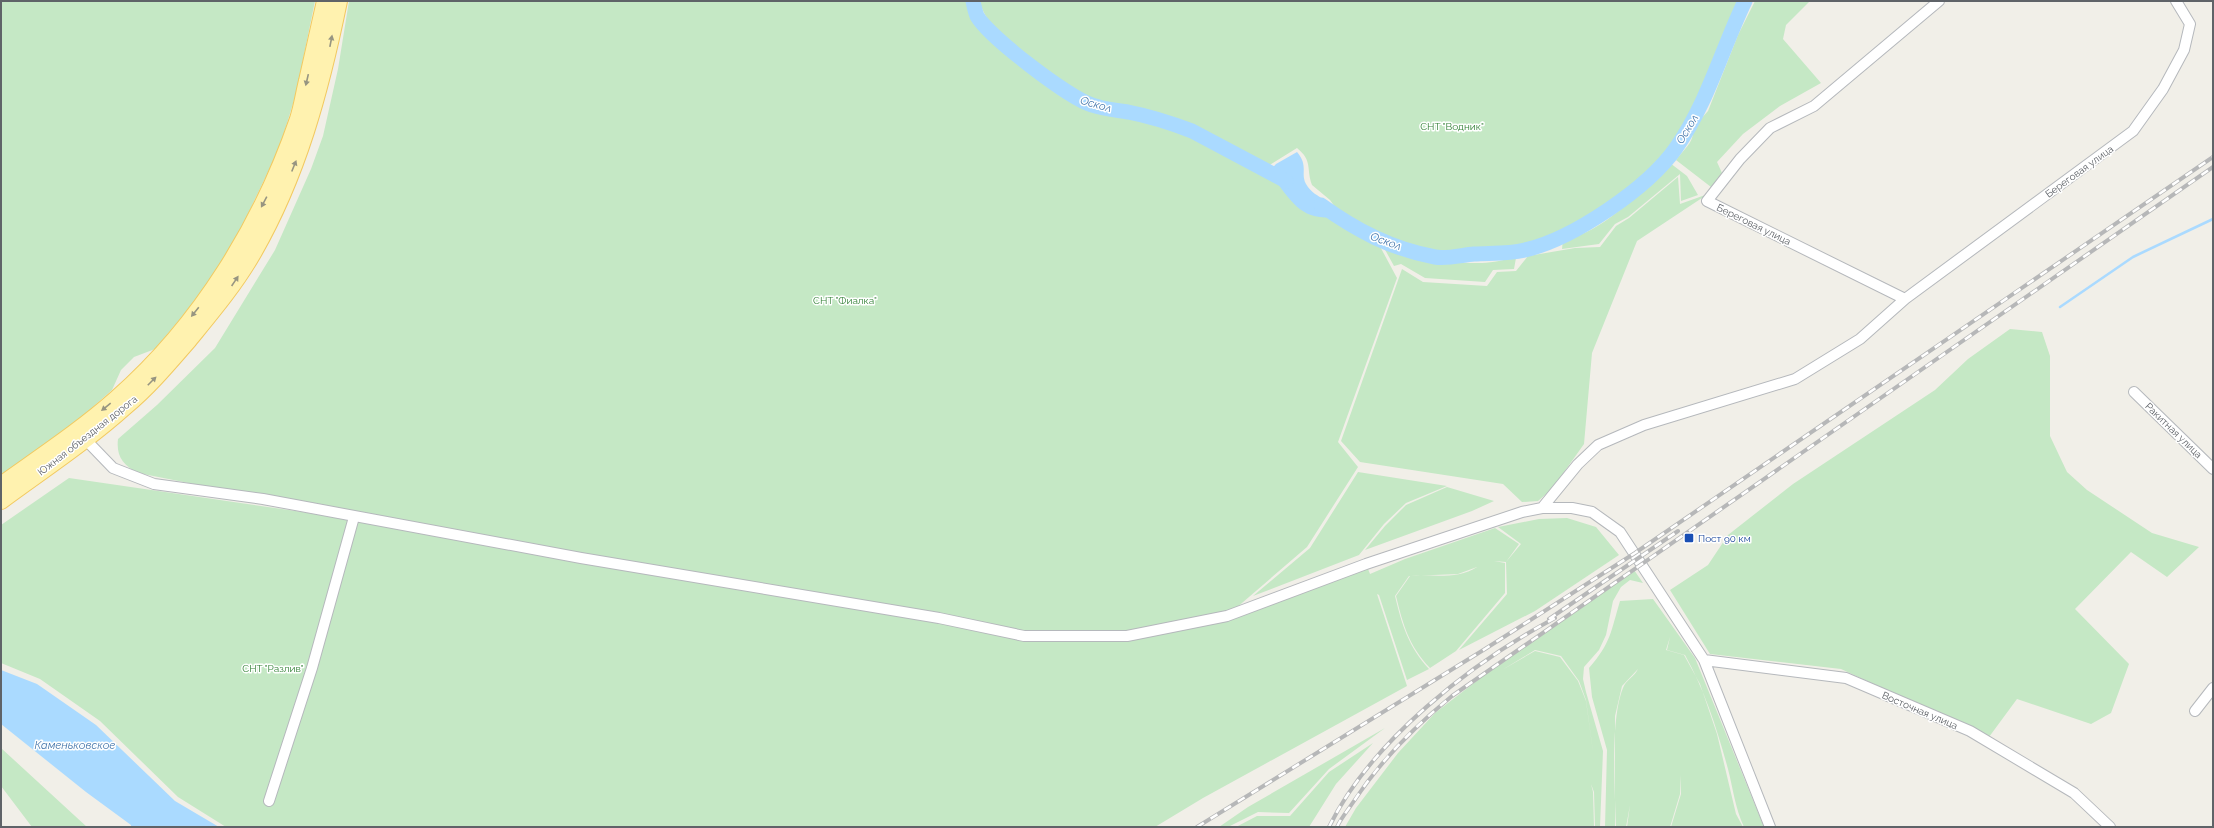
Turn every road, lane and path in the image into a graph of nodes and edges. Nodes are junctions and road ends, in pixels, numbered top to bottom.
1 (326, 1) edge
2 (339, 1) edge
3 (1939, 1) edge
4 (2176, 1) edge
5 (1905, 299) junction
6 (2134, 392) dead end
7 (86, 431) junction
8 (2213, 469) edge
9 (1, 485) edge
10 (1, 501) edge
11 (1542, 508) junction
12 (354, 517) junction
13 (1704, 660) junction
14 (2213, 688) edge
15 (2196, 711) dead end
16 (270, 801) dead end
17 (1770, 827) edge
18 (2110, 827) edge

1 -> 7 main road, Южная объездная дорога
7 -> 2 main road, Южная объездная дорога
3 - 5 street, Береговая улица
4 - 5 street, Береговая улица
5 - 11 street, Береговая улица
6 - 8 street, Ракитная улица
7 - 9 main road, Южная объездная дорога
7 - 10 main road, Южная объездная дорога
7 - 12 street
11 - 12 street
11 - 13 street
12 - 16 street
13 - 17 street
13 - 18 street, Восточная улица
14 - 15 street

